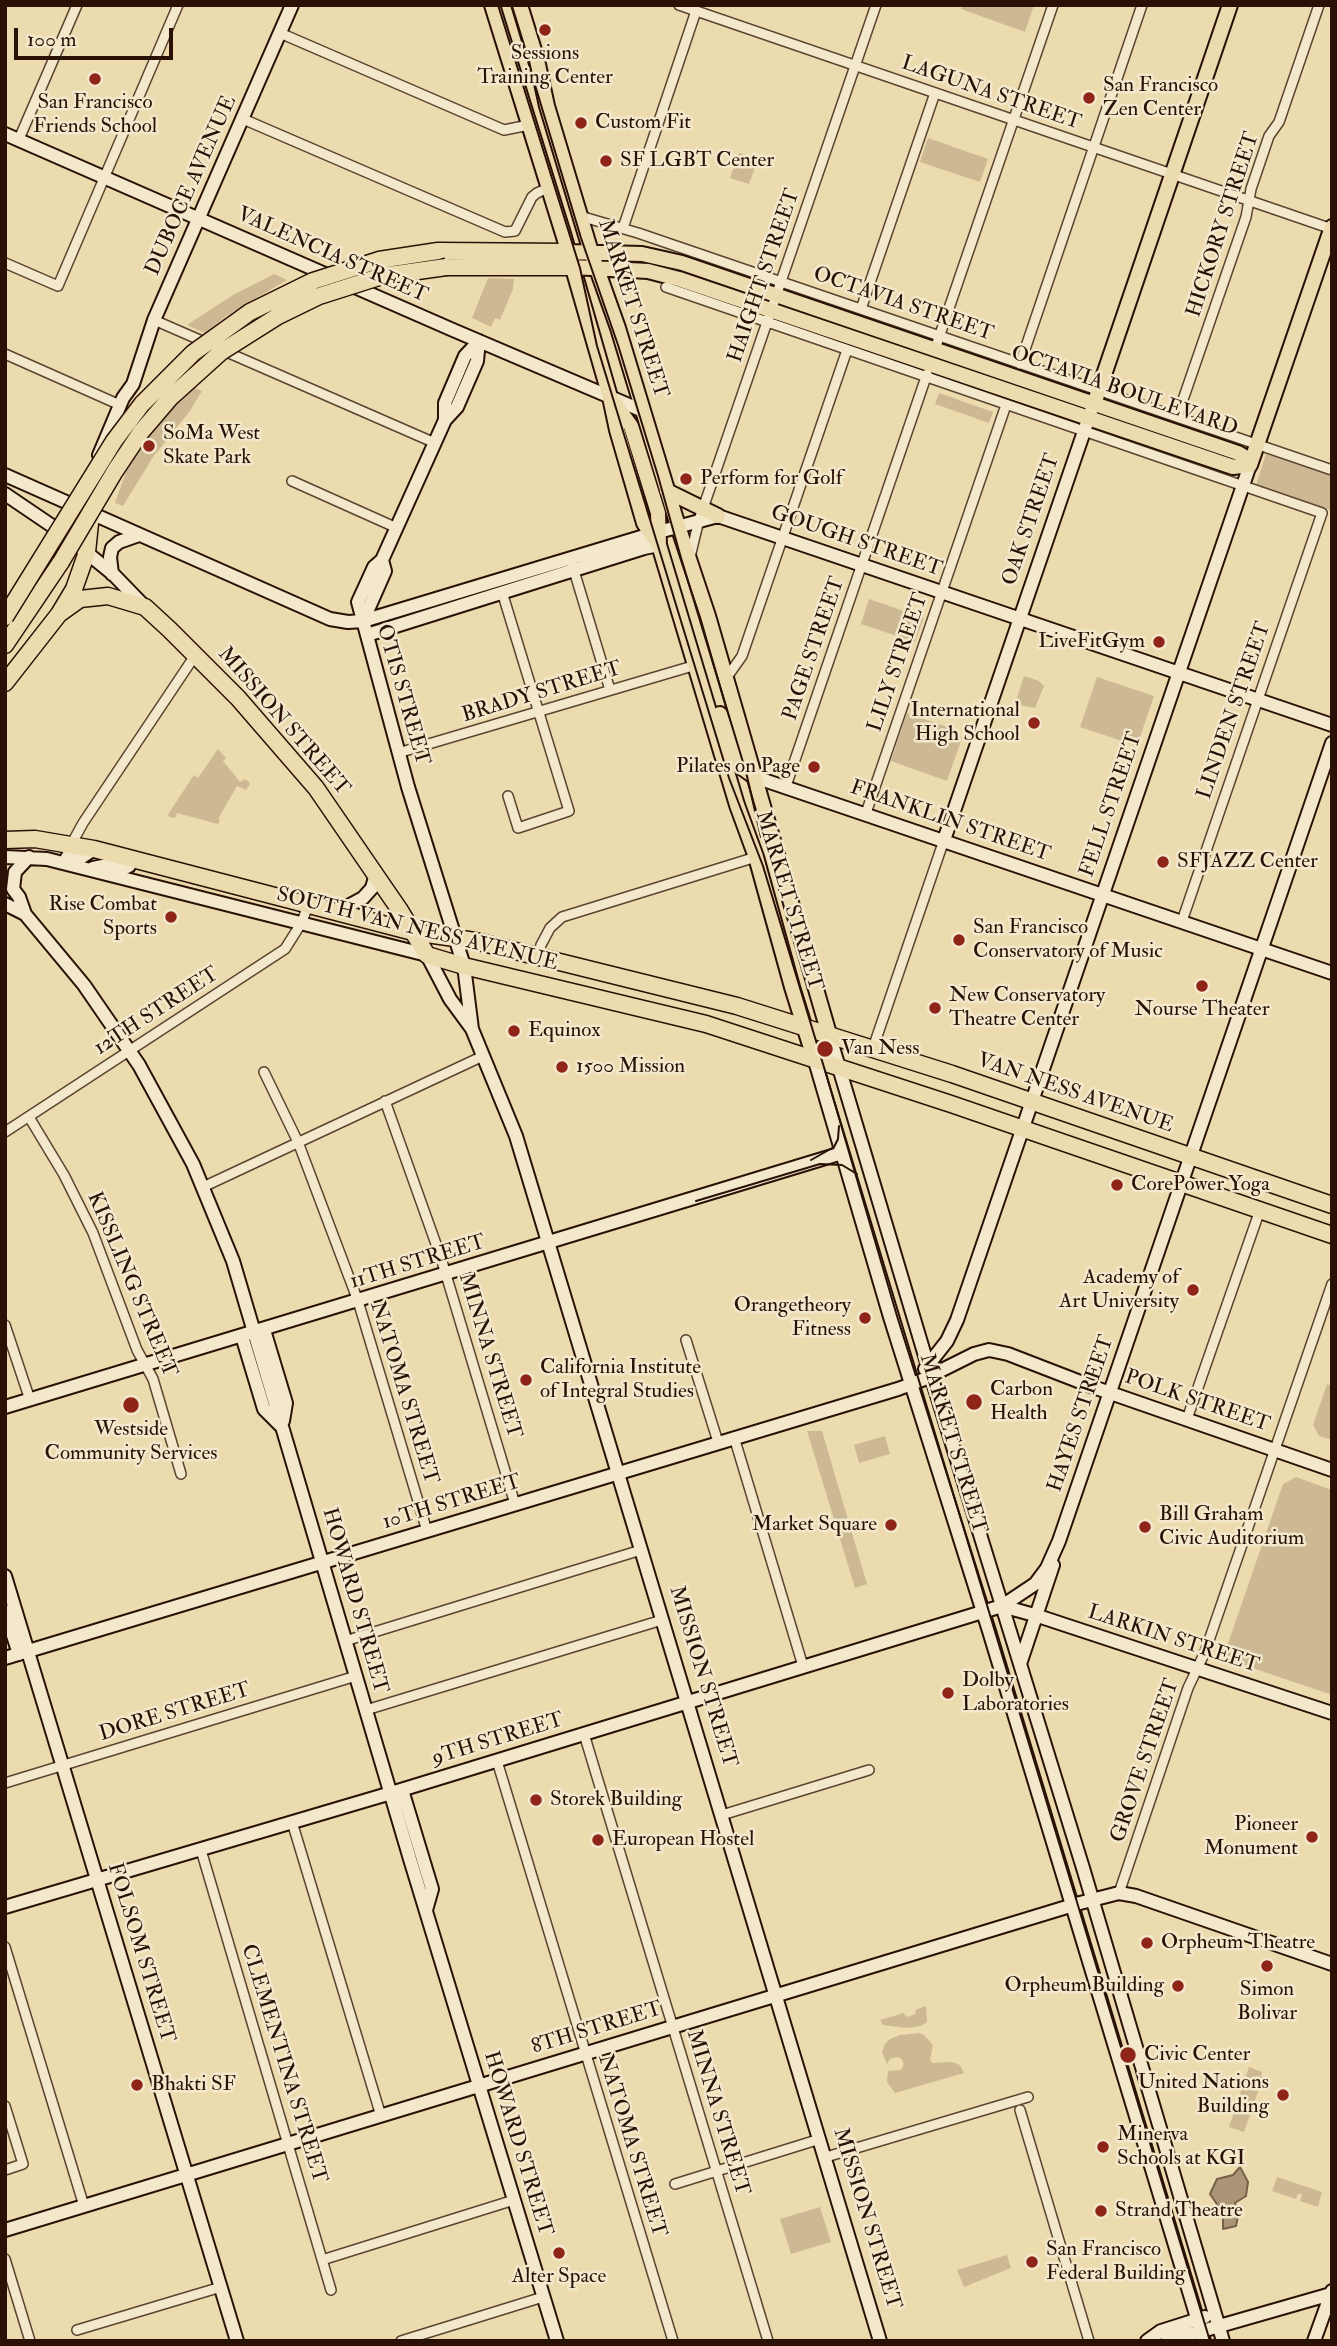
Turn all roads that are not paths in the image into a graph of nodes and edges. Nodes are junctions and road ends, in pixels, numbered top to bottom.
1 (78, 5) edge
2 (178, 5) edge
3 (292, 5) edge
4 (492, 5) edge
5 (499, 5) edge
6 (510, 5) edge
7 (520, 5) edge
8 (679, 5) edge
9 (876, 5) edge
10 (1054, 5) edge
11 (1142, 5) edge
12 (1230, 5) edge
13 (1319, 5) edge
14 (696, 11) junction
15 (499, 27) junction
16 (280, 33) junction
17 (855, 66) junction
18 (935, 93) junction
19 (547, 106) junction
20 (243, 118) junction
21 (1014, 120) junction
22 (529, 125) junction
23 (5, 134) edge
24 (19, 139) junction
25 (1094, 147) junction
26 (1172, 174) junction
27 (104, 177) junction
28 (548, 188) junction
29 (1250, 201) junction
30 (580, 216) junction
31 (199, 219) junction
32 (623, 228) junction
33 (1332, 228) edge
34 (591, 252) junction
35 (570, 260) junction
36 (5, 263) edge
37 (596, 268) junction
38 (648, 271) junction
39 (666, 287) joint
40 (779, 289) junction
41 (861, 309) junction
42 (769, 316) junction
43 (154, 320) junction
44 (479, 341) junction
45 (938, 343) junction
46 (847, 350) junction
47 (5, 354) edge
48 (1020, 363) junction
49 (928, 371) junction
50 (134, 384) junction
51 (610, 397) junction
52 (1096, 397) junction
53 (120, 405) junction
54 (1006, 405) junction
55 (643, 411) junction
56 (1177, 417) junction
57 (1086, 425) junction
58 (435, 443) junction
59 (1257, 445) junction
60 (1250, 465) junction
61 (1332, 470) edge
62 (5, 475) edge
63 (292, 481) dead end
64 (1243, 486) junction
65 (667, 491) junction
66 (5, 494) edge
67 (72, 505) junction
68 (91, 514) junction
69 (701, 514) junction
70 (718, 516) joint
71 (678, 526) junction
72 (397, 528) junction
73 (58, 530) junction
74 (139, 535) junction
75 (782, 538) junction
76 (658, 542) junction
77 (80, 547) junction
78 (690, 558) junction
79 (572, 564) junction
80 (862, 565) junction
81 (113, 574) junction
82 (502, 592) junction
83 (942, 592) junction
84 (145, 607) junction
85 (60, 614) junction
86 (5, 616) edge
87 (1020, 618) junction
88 (363, 621) junction
89 (367, 635) junction
90 (5, 646) edge
91 (196, 654) junction
92 (720, 663) junction
93 (696, 665) junction
94 (1179, 672) junction
95 (726, 681) junction
96 (5, 683) edge
97 (610, 690) junction
98 (1258, 699) junction
99 (538, 713) junction
100 (1332, 725) edge
101 (1332, 743) edge
102 (398, 753) junction
103 (755, 777) junction
104 (786, 786) junction
105 (508, 796) dead end
106 (866, 813) junction
107 (5, 840) edge
108 (944, 840) junction
109 (71, 845) junction
110 (93, 849) junction
111 (5, 857) edge
112 (29, 857) junction
113 (756, 857) junction
114 (132, 859) junction
115 (64, 863) junction
116 (90, 870) junction
117 (376, 874) junction
118 (1103, 894) junction
119 (5, 904) edge
120 (308, 905) junction
121 (337, 912) junction
122 (25, 915) junction
123 (1182, 921) junction
124 (302, 922) junction
125 (413, 932) junction
126 (454, 939) junction
127 (1261, 948) junction
128 (427, 954) junction
129 (538, 956) junction
130 (464, 966) junction
131 (1332, 973) edge
132 (804, 1026) junction
133 (472, 1029) junction
134 (829, 1034) junction
135 (873, 1048) junction
136 (130, 1051) junction
137 (483, 1056) junction
138 (815, 1061) junction
139 (839, 1069) junction
140 (264, 1072) dead end
141 (385, 1101) junction
142 (1032, 1102) junction
143 (29, 1117) junction
144 (1023, 1129) junction
145 (5, 1132) edge
146 (298, 1142) junction
147 (842, 1153) junction
148 (1190, 1156) junction
149 (1181, 1183) junction
150 (202, 1187) junction
151 (1332, 1205) edge
152 (1260, 1210) junction
153 (1332, 1235) edge
154 (549, 1242) junction
155 (446, 1274) junction
156 (1332, 1284) edge
157 (358, 1301) junction
158 (5, 1325) edge
159 (254, 1333) junction
160 (686, 1340) dead end
161 (145, 1365) junction
162 (929, 1371) junction
163 (911, 1385) junction
164 (1110, 1392) junction
165 (30, 1400) junction
166 (5, 1407) edge
167 (1187, 1419) junction
168 (734, 1437) junction
169 (718, 1442) junction
170 (1275, 1450) junction
171 (1332, 1470) edge
172 (617, 1472) junction
173 (181, 1474) dead end
174 (515, 1504) junction
175 (427, 1531) junction
176 (1059, 1541) junction
177 (641, 1550) junction
178 (323, 1562) junction
179 (5, 1576) edge
180 (1002, 1606) junction
181 (5, 1611) edge
182 (982, 1611) junction
183 (1038, 1616) junction
184 (663, 1620) junction
185 (345, 1641) junction
186 (23, 1653) junction
187 (5, 1658) edge
188 (1021, 1661) junction
189 (803, 1666) junction
190 (1197, 1669) junction
191 (356, 1676) junction
192 (687, 1702) junction
193 (366, 1710) junction
194 (1332, 1713) edge
195 (584, 1734) junction
196 (497, 1760) junction
197 (63, 1765) junction
198 (869, 1770) dead end
199 (5, 1783) edge
200 (397, 1791) junction
201 (722, 1815) junction
202 (292, 1822) junction
203 (201, 1850) junction
204 (98, 1881) junction
205 (1119, 1893) junction
206 (1081, 1903) junction
207 (5, 1907) edge
208 (5, 1947) edge
209 (1332, 1964) edge
210 (777, 1995) junction
211 (672, 2027) junction
212 (585, 2053) junction
213 (479, 2085) junction
214 (1028, 2097) dead end
215 (5, 2106) edge
216 (1020, 2110) dead end
217 (381, 2116) junction
218 (820, 2138) junction
219 (289, 2143) junction
220 (826, 2157) junction
221 (5, 2170) edge
222 (716, 2171) junction
223 (187, 2174) junction
224 (675, 2184) dead end
225 (514, 2200) junction
226 (83, 2206) junction
227 (5, 2230) edge
228 (5, 2259) edge
229 (322, 2260) junction
230 (221, 2287) junction
231 (331, 2290) dead end
232 (1331, 2292) edge
233 (544, 2297) junction
234 (1207, 2326) edge
235 (77, 2330) dead end
236 (30, 2341) edge
237 (237, 2341) edge
238 (401, 2341) edge
239 (557, 2341) edge
240 (673, 2341) edge
241 (768, 2341) edge
242 (880, 2341) edge
243 (1090, 2341) edge
244 (1147, 2341) edge
245 (1167, 2341) edge
246 (1223, 2341) edge
247 (1314, 2341) edge

1 - 24 street
2 - 27 street
3 - 16 main road, DUBOCE AVENUE
4 - 15 main road, MARKET STREET
5 - 15 main road, MARKET STREET
6 - 19 main road, MARKET STREET
7 - 19 main road, MARKET STREET
8 - 14 street, LAGUNA STREET
9 - 17 street, HAIGHT STREET
10 - 21 street
11 - 25 street
12 - 26 main road, OAK STREET
13 - 29 street, HICKORY STREET
14 - 17 street, LAGUNA STREET
14 - 32 street
15 - 22 main road, MARKET STREET
16 - 20 main road, DUBOCE AVENUE
16 - 22 street
17 - 18 street, LAGUNA STREET
17 - 40 street, HAIGHT STREET
18 - 21 street, LAGUNA STREET
18 - 41 street
19 - 30 main road, MARKET STREET
20 - 28 street
20 - 31 main road, DUBOCE AVENUE
21 - 25 street, LAGUNA STREET
21 - 45 street
22 - 28 main road, MARKET STREET
23 - 24 main road, VALENCIA STREET
24 - 27 main road, VALENCIA STREET
25 - 26 street, LAGUNA STREET
25 - 48 street
26 - 29 street, LAGUNA STREET
26 - 52 main road, OAK STREET
27 - 31 main road, VALENCIA STREET
27 - 36 street
28 - 35 main road, MARKET STREET
29 - 33 street, LAGUNA STREET
29 - 56 street, HICKORY STREET
30 - 32 street, OCTAVIA STREET
30 - 34 main road, MARKET STREET
31 - 43 main road, DUBOCE AVENUE
31 - 44 main road, VALENCIA STREET
32 - 40 street, OCTAVIA STREET
33 - 59 main road, FELL STREET
34 - 35 main road, OCTAVIA BOULEVARD
34 - 37 main road, MARKET STREET
34 - 40 main road, OCTAVIA BOULEVARD
35 - 37 main road, OCTAVIA BOULEVARD
35 - 51 main road, MARKET STREET
35 - 86 highway, OCTAVIA BOULEVARD, bridge
35 - 90 highway, OCTAVIA BOULEVARD, bridge
37 - 38 main road, OCTAVIA BOULEVARD
37 - 55 main road, MARKET STREET
38 - 39 main road
38 - 42 main road, OCTAVIA BOULEVARD
39 - 42 street
40 - 41 street, OCTAVIA STREET
40 - 42 street, HAIGHT STREET
40 - 45 main road, OCTAVIA BOULEVARD
41 - 45 street, OCTAVIA STREET
42 - 46 street
42 - 49 main road, OCTAVIA BOULEVARD
42 - 69 street, HAIGHT STREET
43 - 50 main road, DUBOCE AVENUE
43 - 58 street
44 - 51 main road, VALENCIA STREET
44 - 58 main road
45 - 48 street, OCTAVIA STREET
45 - 52 main road, OCTAVIA BOULEVARD
46 - 49 street
46 - 75 street
47 - 53 street
48 - 52 street, OCTAVIA STREET
49 - 54 street
49 - 57 main road, OCTAVIA BOULEVARD
49 - 80 street, PAGE STREET
50 - 53 main road, DUBOCE AVENUE
50 - 68 main road, DUBOCE AVENUE
51 - 55 main road, VALENCIA STREET
51 - 76 main road, MARKET STREET
52 - 56 street, OCTAVIA STREET
52 - 57 main road, OAK STREET
52 - 60 main road, OCTAVIA BOULEVARD
53 - 67 main road, DUBOCE AVENUE
54 - 57 street
54 - 83 street, LILY STREET
55 - 65 main road, MARKET STREET
56 - 59 street, OCTAVIA STREET
57 - 60 main road, OCTAVIA BOULEVARD
57 - 64 street
57 - 87 main road, OAK STREET
58 - 72 main road
59 - 60 main road, FELL STREET
59 - 61 street, OCTAVIA STREET
60 - 64 main road, FELL STREET
62 - 67 main road
63 - 72 street
64 - 94 main road, FELL STREET
64 - 98 street, LINDEN STREET
65 - 69 main road
65 - 71 main road, MARKET STREET
66 - 73 main road, MISSION STREET
67 - 68 main road
67 - 73 main road, DUBOCE AVENUE
68 - 74 main road, OTIS STREET
68 - 77 highway
69 - 70 main road
69 - 71 main road
69 - 78 street, HAIGHT STREET
70 - 75 main road, GOUGH STREET
71 - 76 main road
71 - 78 main road, MARKET STREET
71 - 92 main road, MARKET STREET
72 - 88 main road
73 - 77 main road, MISSION STREET
73 - 86 main road, DUBOCE AVENUE
74 - 81 main road
74 - 88 main road, OTIS STREET
75 - 80 main road, GOUGH STREET
75 - 95 street
76 - 79 main road
76 - 93 main road, MARKET STREET
76 - 103 main road, MARKET STREET
77 - 81 main road, MISSION STREET
77 - 85 highway
77 - 90 main road
78 - 92 main road, MARKET STREET
79 - 82 main road
79 - 88 main road
79 - 97 street
80 - 83 main road, GOUGH STREET
80 - 104 street, PAGE STREET
81 - 84 main road, MISSION STREET
82 - 89 main road
82 - 99 street
83 - 87 main road, GOUGH STREET
83 - 106 street, LILY STREET
84 - 85 highway
84 - 91 highway, MISSION STREET
85 - 96 highway
87 - 94 main road, GOUGH STREET
87 - 108 main road, OAK STREET
88 - 89 main road, OTIS STREET
89 - 102 main road, OTIS STREET
91 - 109 street
91 - 117 highway, MISSION STREET
92 - 95 main road, MARKET STREET
93 - 97 street, BRADY STREET
93 - 113 main road, MARKET STREET
94 - 98 main road, GOUGH STREET
94 - 118 main road, FELL STREET
95 - 103 main road, MARKET STREET
97 - 99 street, BRADY STREET
98 - 100 main road, GOUGH STREET
98 - 123 street, LINDEN STREET
99 - 102 street, BRADY STREET
99 - 105 street
101 - 127 main road, HAYES STREET
102 - 126 main road, OTIS STREET
103 - 104 main road, FRANKLIN STREET
103 - 134 main road, MARKET STREET
104 - 106 main road, FRANKLIN STREET
106 - 108 main road, FRANKLIN STREET
107 - 109 highway, SOUTH VAN NESS AVENUE
108 - 118 main road, FRANKLIN STREET
108 - 135 street, OAK STREET
109 - 110 highway, SOUTH VAN NESS AVENUE
110 - 114 highway, SOUTH VAN NESS AVENUE
110 - 115 main road
111 - 112 main road, SOUTH VAN NESS AVENUE
112 - 115 main road, SOUTH VAN NESS AVENUE
112 - 122 main road, HOWARD STREET
113 - 129 street
113 - 132 main road, MARKET STREET
114 - 116 main road
114 - 120 highway, SOUTH VAN NESS AVENUE
115 - 116 main road, SOUTH VAN NESS AVENUE
116 - 124 main road, SOUTH VAN NESS AVENUE
117 - 121 main road
117 - 125 highway, MISSION STREET
118 - 123 main road, FRANKLIN STREET
118 - 142 main road, FELL STREET
119 - 122 main road, HOWARD STREET
120 - 121 highway, SOUTH VAN NESS AVENUE
120 - 124 street, 12TH STREET
121 - 125 highway, SOUTH VAN NESS AVENUE
122 - 136 main road, HOWARD STREET
123 - 127 main road, FRANKLIN STREET
124 - 128 main road, SOUTH VAN NESS AVENUE
124 - 136 street, 12TH STREET
125 - 126 highway, SOUTH VAN NESS AVENUE
125 - 128 highway, MISSION STREET
126 - 129 highway, SOUTH VAN NESS AVENUE
126 - 130 main road, MISSION STREET
127 - 131 main road, FRANKLIN STREET
127 - 148 main road, HAYES STREET
128 - 130 highway, SOUTH VAN NESS AVENUE
128 - 133 main road, MISSION STREET
129 - 132 highway, SOUTH VAN NESS AVENUE
130 - 133 main road, MISSION STREET
130 - 138 highway, SOUTH VAN NESS AVENUE
132 - 134 highway, VAN NESS AVENUE
132 - 138 main road, MARKET STREET
133 - 137 main road, MISSION STREET
134 - 135 highway, VAN NESS AVENUE
134 - 139 main road, MARKET STREET
135 - 142 highway, VAN NESS AVENUE
136 - 143 street, 12TH STREET
136 - 150 main road, HOWARD STREET
137 - 141 street
137 - 154 main road, MISSION STREET
138 - 139 highway
138 - 147 main road, MARKET STREET
139 - 144 highway
139 - 162 main road, MARKET STREET
140 - 146 street, NATOMA STREET
141 - 146 street
141 - 155 street, MINNA STREET
142 - 144 main road, FELL STREET
142 - 148 highway, VAN NESS AVENUE
143 - 145 street, 12TH STREET
143 - 161 street, KISSLING STREET
144 - 149 highway
144 - 162 main road, FELL STREET
146 - 150 street
146 - 157 street, NATOMA STREET
147 - 154 main road, 11TH STREET
147 - 163 main road, MARKET STREET
148 - 149 main road, HAYES STREET
148 - 151 highway, VAN NESS AVENUE
149 - 152 highway
149 - 164 main road, HAYES STREET
150 - 159 main road, HOWARD STREET
152 - 153 highway
152 - 167 street
154 - 155 main road, 11TH STREET
154 - 172 main road, MISSION STREET
155 - 157 main road, 11TH STREET
155 - 174 street, MINNA STREET
156 - 170 street, GROVE STREET
157 - 159 main road, 11TH STREET
157 - 175 street, NATOMA STREET
158 - 165 street
159 - 161 main road, 11TH STREET
159 - 178 main road, HOWARD STREET
160 - 169 street
161 - 165 main road, 11TH STREET
161 - 173 street, KISSLING STREET
162 - 163 main road, POLK STREET
162 - 164 main road, POLK STREET
162 - 180 main road, MARKET STREET
163 - 168 main road, 10TH STREET
163 - 182 main road, MARKET STREET
164 - 167 main road, POLK STREET
164 - 176 main road, HAYES STREET
165 - 166 main road, 11TH STREET
167 - 170 main road, POLK STREET
168 - 169 main road, 10TH STREET
168 - 189 street
169 - 172 main road, 10TH STREET
170 - 171 main road, POLK STREET
170 - 190 street, GROVE STREET
172 - 174 main road, 10TH STREET
172 - 177 main road, MISSION STREET
174 - 175 main road, 10TH STREET
175 - 178 main road, 10TH STREET
176 - 180 main road
176 - 183 main road
177 - 184 main road, MISSION STREET
177 - 185 street
178 - 185 main road, HOWARD STREET
178 - 186 main road, 10TH STREET
179 - 186 main road, FOLSOM STREET
180 - 182 main road, 9TH STREET
180 - 183 main road, LARKIN STREET
180 - 188 main road, MARKET STREET
181 - 186 main road
182 - 189 main road, 9TH STREET
182 - 206 main road, MARKET STREET
183 - 188 main road
183 - 190 main road, LARKIN STREET
184 - 192 main road, MISSION STREET
184 - 193 street
185 - 191 main road, HOWARD STREET
186 - 187 main road, 10TH STREET
186 - 197 main road, FOLSOM STREET
188 - 206 main road, MARKET STREET
189 - 192 main road, 9TH STREET
190 - 194 main road, LARKIN STREET
190 - 205 street, GROVE STREET
191 - 193 main road, HOWARD STREET
191 - 197 street, DORE STREET
192 - 195 main road, 9TH STREET
192 - 201 main road, MISSION STREET
193 - 200 main road, HOWARD STREET
195 - 196 main road, 9TH STREET
195 - 211 street, MINNA STREET
196 - 200 main road, 9TH STREET
196 - 212 street, NATOMA STREET
197 - 199 street, DORE STREET
197 - 204 main road, FOLSOM STREET
198 - 201 street
200 - 202 main road, 9TH STREET
200 - 213 main road, HOWARD STREET
201 - 210 main road, MISSION STREET
202 - 203 main road, 9TH STREET
202 - 217 street
203 - 204 main road, 9TH STREET
203 - 219 street, CLEMENTINA STREET
204 - 207 main road, 9TH STREET
204 - 223 main road, FOLSOM STREET
205 - 206 main road, 8TH STREET
205 - 209 main road
206 - 210 main road, 8TH STREET
206 - 234 main road, MARKET STREET
206 - 234 main road, MARKET STREET
208 - 226 street
210 - 211 main road, 8TH STREET
210 - 218 main road, MISSION STREET
211 - 212 main road, 8TH STREET
211 - 222 street, MINNA STREET
212 - 213 main road, 8TH STREET
212 - 240 street, NATOMA STREET
213 - 217 main road, 8TH STREET
213 - 225 main road, HOWARD STREET
214 - 220 street
215 - 221 street
216 - 243 street
217 - 219 main road, 8TH STREET
218 - 220 main road, MISSION STREET
218 - 222 street
219 - 223 main road, 8TH STREET
219 - 229 street, CLEMENTINA STREET
220 - 242 main road, MISSION STREET
222 - 224 street
222 - 241 street, MINNA STREET
223 - 226 main road, 8TH STREET
223 - 230 main road, FOLSOM STREET
225 - 229 street
225 - 233 main road, HOWARD STREET
226 - 227 main road, 8TH STREET
228 - 236 street
229 - 231 street, CLEMENTINA STREET
230 - 235 street
230 - 237 main road, FOLSOM STREET
232 - 234 main road
232 - 247 main road
233 - 238 street
233 - 239 main road, HOWARD STREET
234 - 244 main road
234 - 245 main road
234 - 246 main road, MARKET STREET

